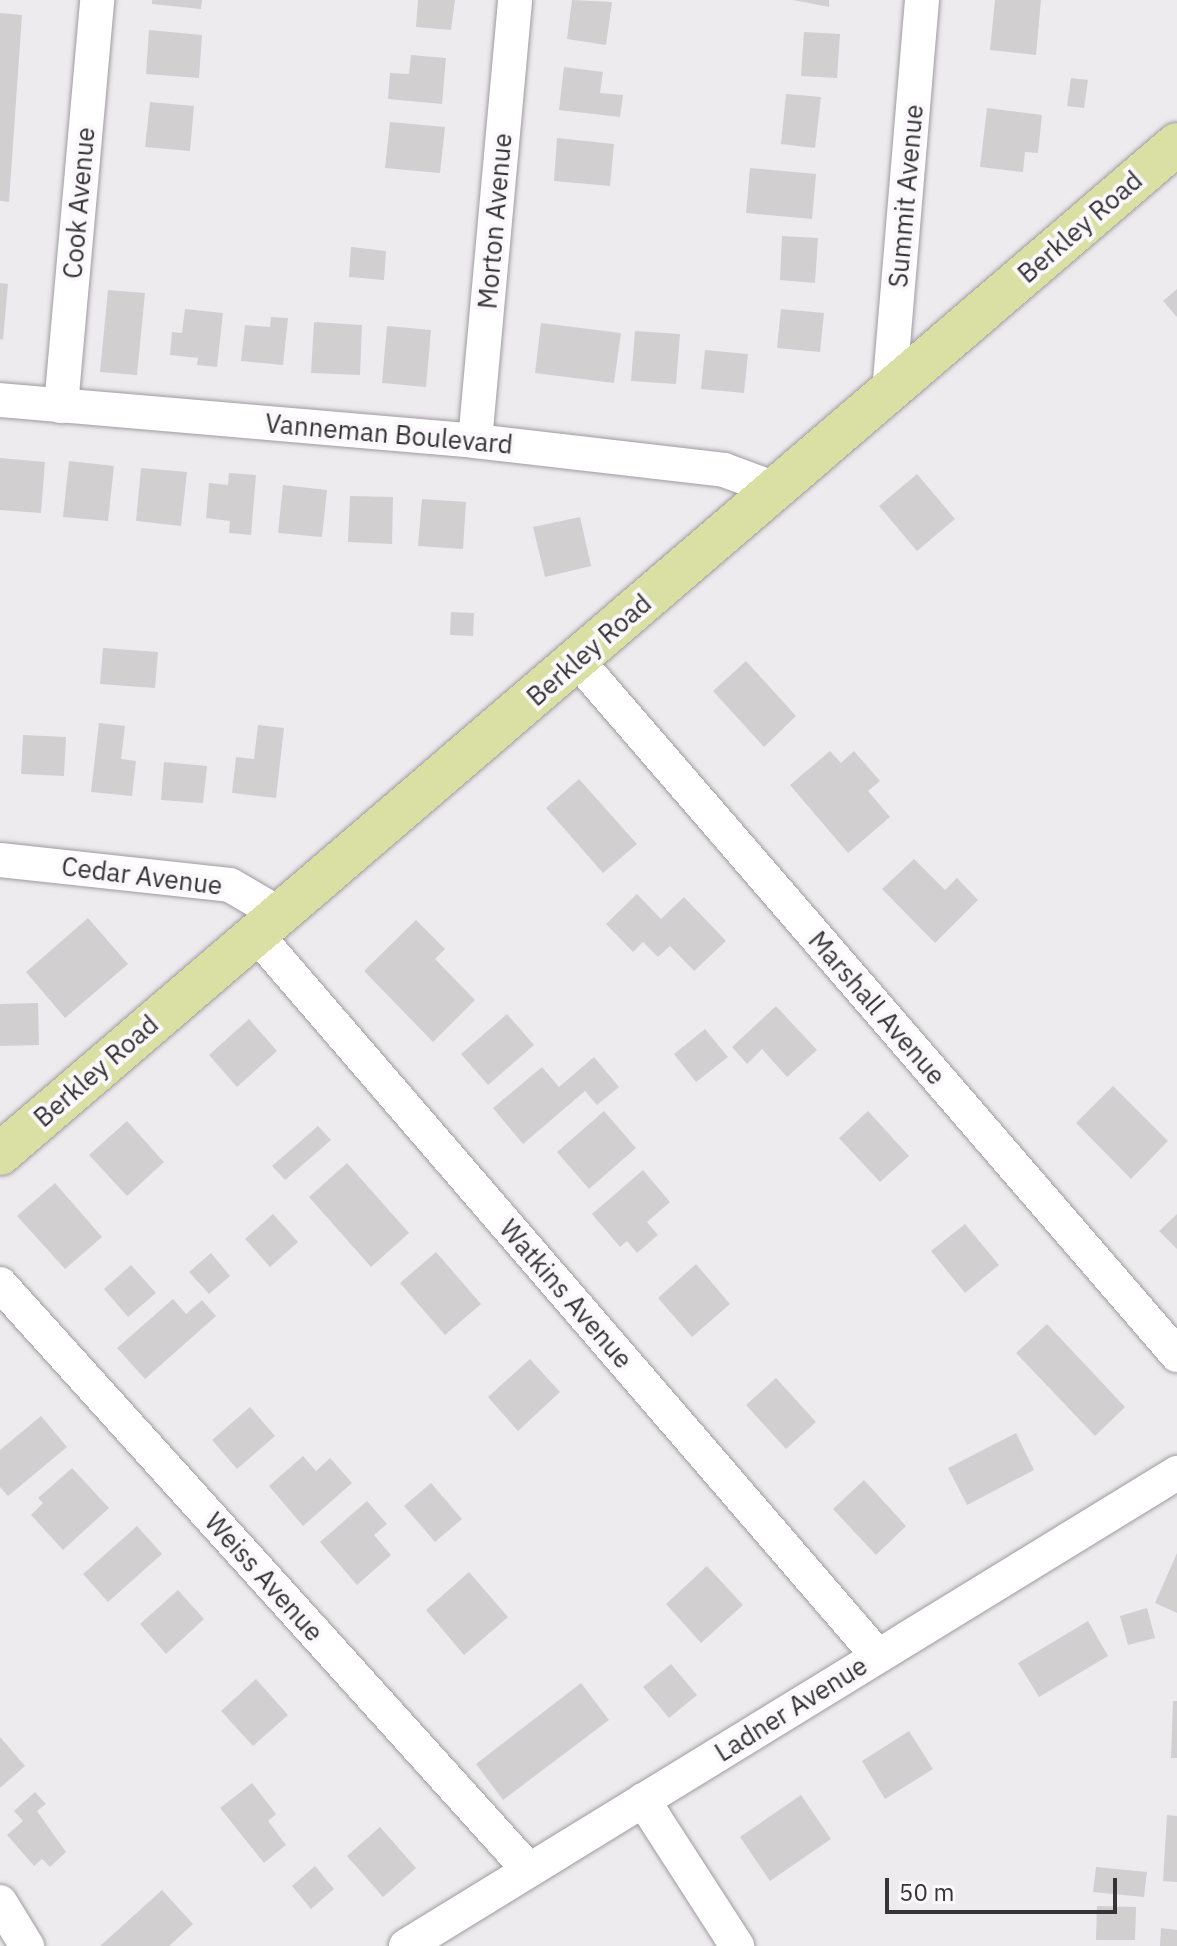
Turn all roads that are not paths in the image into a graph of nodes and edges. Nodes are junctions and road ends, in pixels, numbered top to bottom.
1 (97, 0) edge
2 (515, 0) edge
3 (922, 0) edge
4 (1177, 144) edge
5 (889, 393) junction
6 (0, 400) edge
7 (61, 406) junction
8 (475, 441) junction
9 (773, 488) junction
10 (578, 661) junction
11 (0, 860) edge
12 (266, 923) junction
13 (0, 1154) edge
14 (0, 1284) edge
15 (1177, 1355) edge
16 (1177, 1473) edge
17 (878, 1656) junction
18 (643, 1800) junction
19 (528, 1869) junction
20 (0, 1902) edge
21 (27, 1946) edge
22 (406, 1946) edge
23 (737, 1946) edge

1 - 7 street, Cook Avenue
2 - 8 street, Morton Avenue
3 - 5 street, Summit Avenue
4 - 5 main road, Berkley Road
5 - 9 main road, Berkley Road
6 - 7 street, Vanneman Boulevard
7 - 8 street, Vanneman Boulevard
8 - 9 street, Vanneman Boulevard
9 - 10 main road, Berkley Road
10 - 12 main road, Berkley Road
10 - 15 street, Marshall Avenue
11 - 12 street, Cedar Avenue
12 - 13 main road, Berkley Road
12 - 17 street, Watkins Avenue
14 - 19 street, Weiss Avenue
16 - 17 street, Ladner Avenue
17 - 18 street, Ladner Avenue
18 - 19 street, Ladner Avenue
18 - 23 street
19 - 22 street, Ladner Avenue
20 - 21 street

